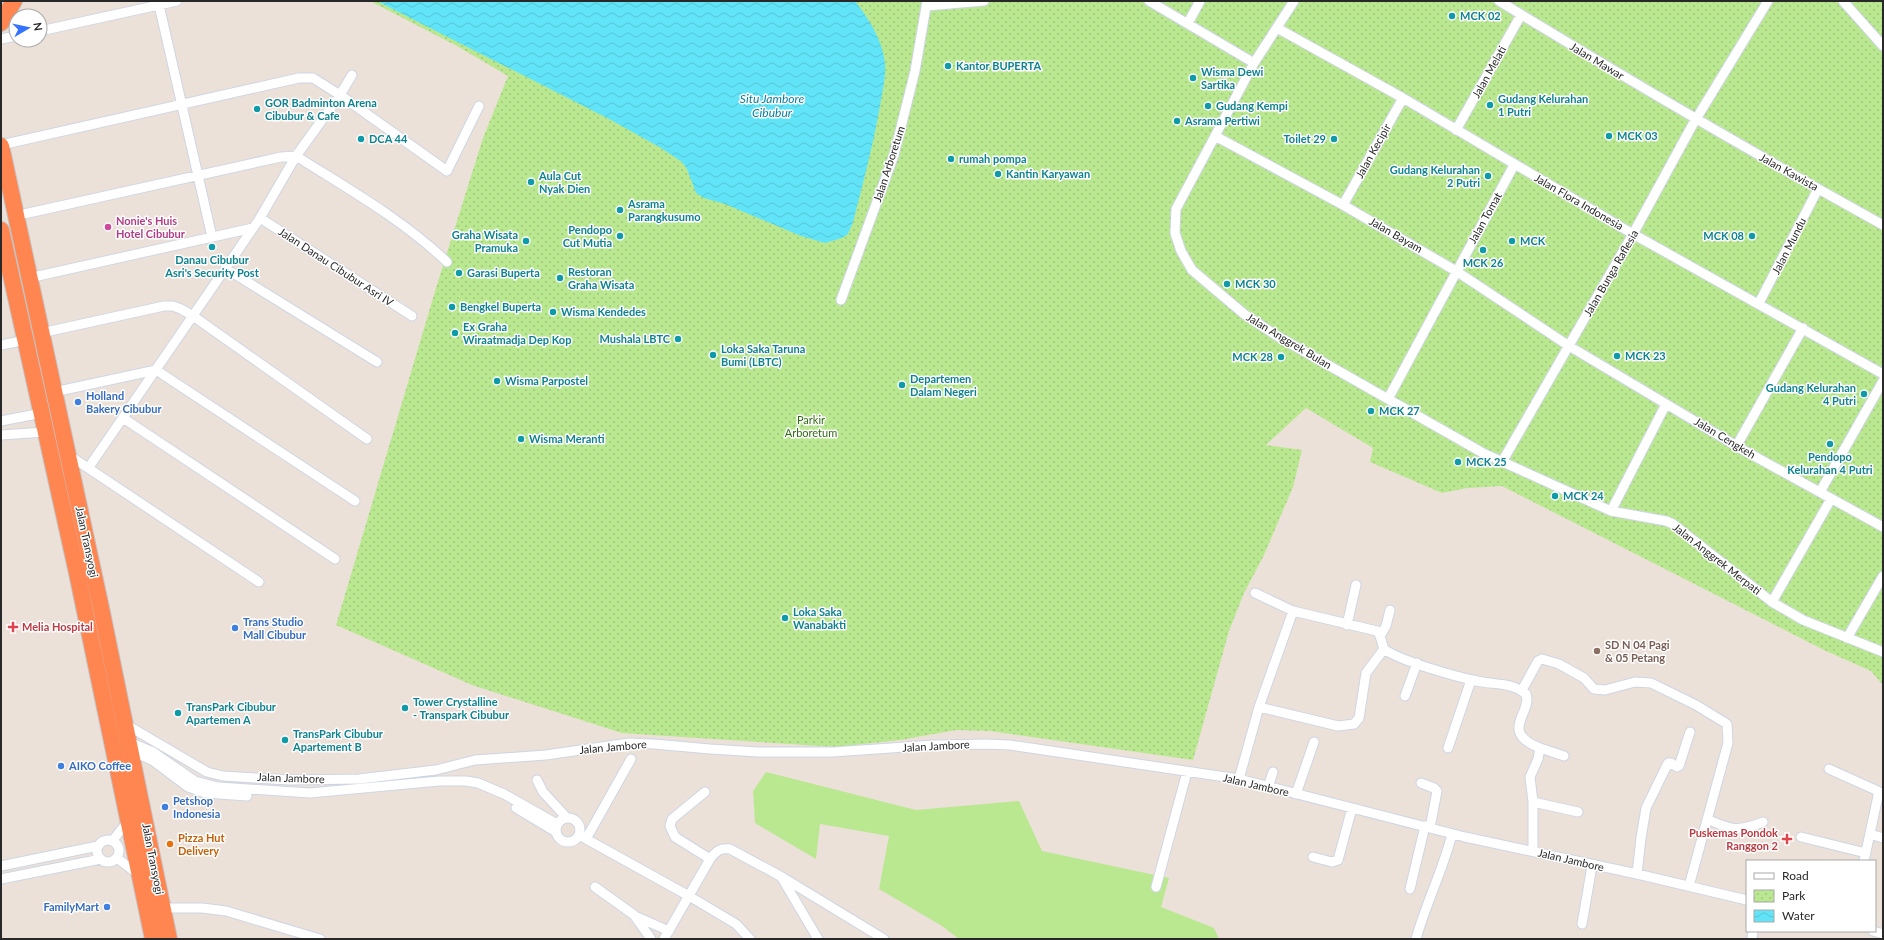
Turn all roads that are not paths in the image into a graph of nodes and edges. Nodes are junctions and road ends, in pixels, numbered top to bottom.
1 (14, 1) edge
2 (177, 1) edge
3 (984, 1) edge
4 (1150, 1) edge
5 (1200, 1) edge
6 (1294, 1) edge
7 (1499, 1) edge
8 (1768, 1) edge
9 (1843, 1) edge
10 (927, 3) edge
11 (159, 5) junction
12 (1521, 15) junction
13 (1, 22) edge
14 (1188, 22) junction
15 (1277, 28) junction
16 (48, 29) edge
17 (1883, 46) edge
18 (1254, 63) junction
19 (352, 76) dead end
20 (340, 95) junction
21 (1403, 98) junction
22 (182, 104) junction
23 (479, 106) dead end
24 (1696, 118) junction
25 (1456, 130) junction
26 (1215, 136) junction
27 (1, 145) edge
28 (296, 156) junction
29 (1514, 165) junction
30 (198, 176) junction
31 (1818, 189) junction
32 (1343, 204) junction
33 (15, 216) junction
34 (260, 218) junction
35 (1883, 224) edge
36 (253, 228) junction
37 (1, 230) edge
38 (1633, 234) junction
39 (212, 237) junction
40 (25, 258) junction
41 (8, 260) junction
42 (446, 262) dead end
43 (225, 268) junction
44 (1456, 271) junction
45 (29, 278) junction
46 (7, 282) edge
47 (840, 300) dead end
48 (1759, 303) junction
49 (193, 316) junction
50 (412, 316) dead end
51 (1803, 328) junction
52 (41, 333) junction
53 (26, 340) junction
54 (1, 345) edge
55 (1570, 346) junction
56 (377, 362) dead end
57 (156, 370) junction
58 (1882, 370) edge
59 (1883, 381) edge
60 (54, 392) junction
61 (1388, 399) junction
62 (1666, 404) junction
63 (42, 413) junction
64 (24, 415) junction
65 (122, 418) junction
66 (1, 422) edge
67 (46, 432) junction
68 (29, 433) junction
69 (1, 435) edge
70 (367, 439) dead end
71 (1737, 445) junction
72 (67, 454) junction
73 (1502, 462) junction
74 (89, 467) junction
75 (1820, 492) junction
76 (1831, 499) junction
77 (355, 501) dead end
78 (1611, 511) junction
79 (1883, 527) edge
80 (335, 559) dead end
81 (1883, 576) edge
82 (259, 582) dead end
83 (1356, 585) dead end
84 (1255, 593) dead end
85 (1772, 602) junction
86 (101, 605) junction
87 (84, 609) junction
88 (1390, 610) dead end
89 (1293, 611) junction
90 (1347, 625) junction
91 (1380, 636) junction
92 (1847, 638) junction
93 (1384, 649) junction
94 (1883, 652) edge
95 (1417, 663) junction
96 (1471, 680) junction
97 (1522, 690) junction
98 (1405, 696) dead end
99 (1259, 708) junction
100 (125, 724) junction
101 (1690, 732) dead end
102 (1314, 742) dead end
103 (130, 746) junction
104 (1448, 748) dead end
105 (1540, 748) junction
106 (1564, 756) dead end
107 (631, 759) dead end
108 (1829, 769) dead end
109 (1186, 772) junction
110 (1272, 772) dead end
111 (1239, 779) junction
112 (537, 780) dead end
113 (1421, 783) dead end
114 (1268, 787) junction
115 (705, 792) dead end
116 (1296, 794) junction
117 (1534, 802) junction
118 (1352, 808) junction
119 (1578, 812) dead end
120 (567, 818) junction
121 (1707, 819) junction
122 (129, 820) junction
123 (1763, 822) dead end
124 (1427, 827) junction
125 (556, 828) junction
126 (1452, 834) junction
127 (1870, 834) junction
128 (582, 837) junction
129 (1801, 837) dead end
130 (1883, 838) edge
131 (113, 840) junction
132 (98, 846) junction
133 (1533, 851) junction
134 (1313, 857) dead end
135 (1865, 857) edge
136 (117, 858) junction
137 (101, 859) junction
138 (710, 859) junction
139 (1, 866) edge
140 (1592, 866) junction
141 (1637, 874) junction
142 (140, 875) junction
143 (782, 877) junction
144 (1, 879) edge
145 (1156, 886) dead end
146 (1689, 886) junction
147 (595, 887) dead end
148 (1410, 889) dead end
149 (689, 896) junction
150 (1746, 900) edge
151 (163, 908) junction
152 (634, 915) junction
153 (1582, 924) dead end
154 (667, 935) edge
155 (153, 939) edge
156 (169, 939) edge
157 (320, 939) edge
158 (651, 939) edge
159 (750, 939) edge
160 (818, 939) edge
161 (884, 939) edge
162 (1416, 939) edge

1 - 13 highway
2 - 11 street
3 - 10 street
4 - 14 street
5 - 14 street
6 - 15 street, Jalan Anggrek Bulan
7 - 12 street, Jalan Mawar
8 - 24 street, Jalan Bunga Raflesia
9 - 17 street
10 - 47 street, Jalan Arboretum
11 - 16 street
11 - 22 street
12 - 24 street, Jalan Mawar
12 - 25 street, Jalan Melati
14 - 18 street
15 - 18 street, Jalan Anggrek Bulan
15 - 21 street, Jalan Flora Indonesia
18 - 26 street, Jalan Anggrek Bulan
19 - 20 street
20 - 22 street
20 - 23 street
20 - 28 street
21 - 25 street, Jalan Flora Indonesia
21 - 32 street, Jalan Kecipir
22 - 27 street
22 - 30 street
24 - 31 street, Jalan Kawista
24 - 38 street, Jalan Bunga Raflesia
25 - 29 street, Jalan Flora Indonesia
26 - 32 street, Jalan Bayam
26 - 61 street, Jalan Anggrek Bulan
27 - 33 highway, Jalan Transyogi
28 - 30 street
28 - 34 street
28 - 42 street
29 - 38 street, Jalan Flora Indonesia
29 - 44 street, Jalan Tomat
30 - 33 street
30 - 39 street
31 - 35 street, Jalan Kawista
31 - 48 street, Jalan Mundu
32 - 44 street, Jalan Bayam
33 - 40 highway, Jalan Transyogi
34 - 36 street
34 - 50 street, Jalan Danau Cibubur Asri IV
36 - 39 street
36 - 43 street
37 - 41 highway, Jalan Transyogi
38 - 48 street, Jalan Flora Indonesia
38 - 55 street, Jalan Bunga Raflesia
39 - 45 street
40 - 41 highway
40 - 45 highway, Jalan Transyogi
41 - 46 highway, Jalan Transyogi
43 - 49 street
43 - 56 street
44 - 55 street, Jalan Bayam
44 - 61 street, Jalan Tomat
45 - 52 highway, Jalan Transyogi
46 - 53 highway, Jalan Transyogi
48 - 51 street, Jalan Flora Indonesia
49 - 52 street
49 - 57 street
49 - 70 street
51 - 58 street, Jalan Flora Indonesia
51 - 71 street
52 - 60 highway, Jalan Transyogi
53 - 54 street
53 - 63 highway, Jalan Transyogi
55 - 62 street, Jalan Cengkeh
55 - 73 street, Jalan Bunga Raflesia
57 - 60 street
57 - 65 street
57 - 77 street
59 - 75 street
60 - 72 highway, Jalan Transyogi
61 - 73 street, Jalan Anggrek Bulan
62 - 71 street, Jalan Cengkeh
62 - 78 street
63 - 64 street
63 - 67 highway, Jalan Transyogi
64 - 66 street
64 - 68 street
65 - 74 street
65 - 80 street
67 - 68 street
67 - 87 highway, Jalan Transyogi
68 - 69 street
71 - 75 street, Jalan Cengkeh
72 - 74 street
72 - 86 highway, Jalan Transyogi
73 - 78 street, Jalan Anggrek Merpati
74 - 82 street
75 - 76 street, Jalan Cengkeh
76 - 79 street, Jalan Cengkeh
76 - 85 street
78 - 85 street, Jalan Anggrek Merpati
81 - 92 street
83 - 90 street
84 - 89 street
85 - 92 street, Jalan Anggrek Merpati
86 - 87 highway
86 - 100 highway, Jalan Transyogi
87 - 122 highway, Jalan Transyogi
88 - 91 street
89 - 90 street
89 - 99 street
90 - 91 street
91 - 93 street
92 - 94 street, Jalan Anggrek Merpati
93 - 95 street
93 - 99 street
95 - 96 street
95 - 98 street
96 - 97 street
96 - 104 street
97 - 105 street
97 - 121 street
99 - 111 street
100 - 103 highway, Jalan Transyogi
100 - 109 street, Jalan Jambore
101 - 141 street
102 - 116 street
103 - 125 street
103 - 151 highway, Jalan Transyogi
105 - 106 street
105 - 117 street
107 - 128 street
108 - 127 street
109 - 111 street, Jalan Jambore
109 - 145 street
110 - 114 street
111 - 114 street, Jalan Jambore
112 - 120 street
113 - 124 street
114 - 116 street, Jalan Jambore
115 - 138 street
116 - 118 street, Jalan Jambore
117 - 119 street
117 - 133 street
118 - 124 street, Jalan Jambore
118 - 134 street
120 - 125 street
120 - 128 street
121 - 123 street
121 - 146 street
122 - 131 street
122 - 142 highway, Jalan Transyogi
124 - 126 street, Jalan Jambore
124 - 148 street
125 - 128 street
126 - 133 street, Jalan Jambore
126 - 162 street
127 - 130 street
127 - 135 street
128 - 149 street
129 - 135 street
131 - 132 street
131 - 136 street
132 - 137 street
132 - 139 street
133 - 140 street, Jalan Jambore
136 - 137 street
136 - 142 street
137 - 144 street
138 - 143 street
138 - 149 street
140 - 141 street, Jalan Jambore
140 - 153 street
141 - 146 street, Jalan Jambore
142 - 155 highway, Jalan Transyogi
143 - 160 street
143 - 161 street
146 - 150 street, Jalan Jambore
147 - 152 street
149 - 154 street
149 - 159 street
151 - 156 highway, Jalan Transyogi
151 - 157 street
152 - 154 street
152 - 158 street

